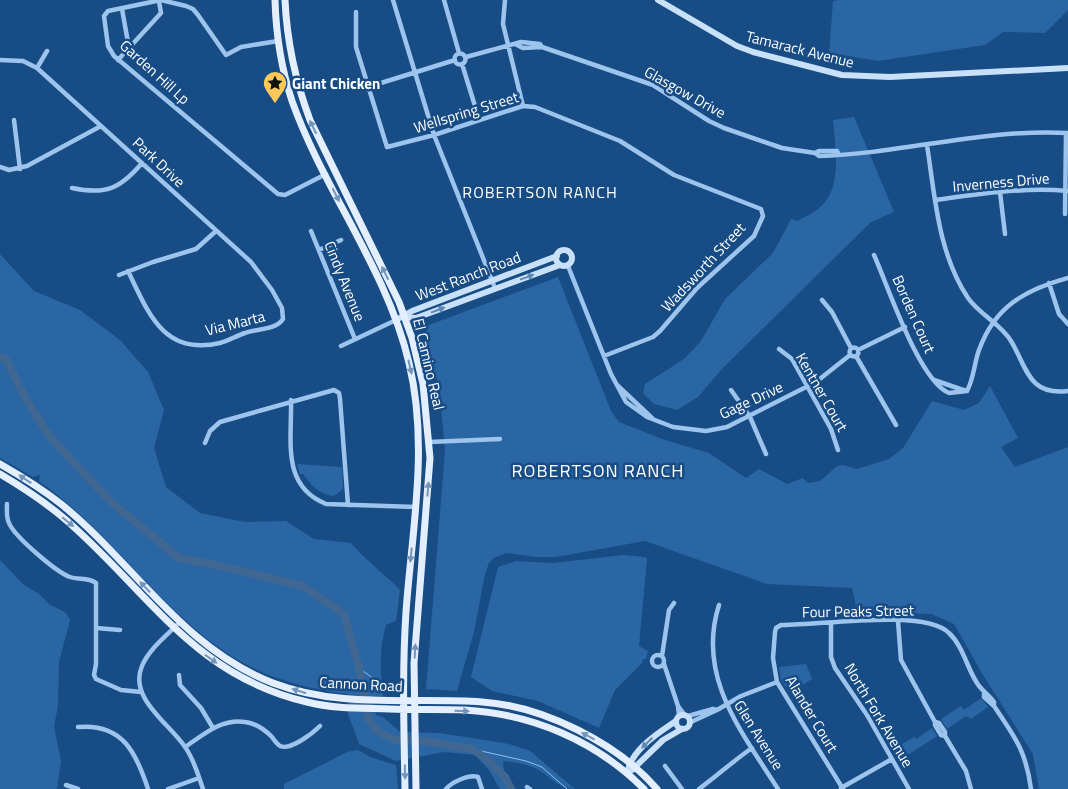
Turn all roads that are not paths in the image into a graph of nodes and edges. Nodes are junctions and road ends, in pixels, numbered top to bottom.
1 (275, 0) edge
2 (285, 0) edge
3 (394, 0) edge
4 (444, 0) edge
5 (505, 0) edge
6 (658, 0) edge
7 (159, 1) edge
8 (122, 8) junction
9 (356, 12) dead end
10 (278, 41) junction
11 (508, 45) junction
12 (129, 48) junction
13 (47, 51) dead end
14 (459, 53) junction
15 (466, 57) junction
16 (0, 60) edge
17 (118, 60) junction
18 (455, 60) junction
19 (462, 64) junction
20 (37, 68) junction
21 (1068, 68) edge
22 (414, 72) junction
23 (368, 88) junction
24 (523, 106) junction
25 (479, 119) junction
26 (14, 120) dead end
27 (101, 126) junction
28 (1067, 133) edge
29 (434, 135) junction
30 (927, 145) junction
31 (142, 163) junction
32 (0, 167) edge
33 (20, 169) junction
34 (326, 174) junction
35 (72, 188) dead end
36 (1066, 190) edge
37 (1000, 192) junction
38 (936, 200) junction
39 (1065, 214) dead end
40 (763, 216) joint
41 (216, 231) junction
42 (311, 231) dead end
43 (1005, 234) dead end
44 (341, 240) dead end
45 (318, 250) junction
46 (874, 255) dead end
47 (557, 256) junction
48 (560, 265) junction
49 (568, 266) junction
50 (128, 271) junction
51 (118, 275) dead end
52 (1068, 278) edge
53 (491, 280) junction
54 (1049, 283) junction
55 (494, 288) junction
56 (822, 300) dead end
57 (282, 308) joint
58 (405, 317) junction
59 (396, 320) junction
60 (993, 323) junction
61 (1068, 324) edge
62 (905, 327) junction
63 (355, 339) junction
64 (341, 346) dead end
65 (851, 348) junction
66 (779, 349) dead end
67 (858, 350) junction
68 (850, 355) junction
69 (604, 356) junction
70 (856, 356) junction
71 (618, 385) junction
72 (807, 387) junction
73 (731, 390) dead end
74 (1068, 391) edge
75 (291, 400) junction
76 (634, 404) junction
77 (750, 417) junction
78 (896, 425) dead end
79 (500, 439) dead end
80 (429, 442) junction
81 (205, 443) dead end
82 (838, 450) dead end
83 (766, 454) dead end
84 (0, 464) edge
85 (0, 474) edge
86 (7, 504) dead end
87 (348, 505) junction
88 (416, 506) junction
89 (674, 603) dead end
90 (719, 605) dead end
91 (898, 621) junction
92 (179, 623) junction
93 (831, 624) junction
94 (784, 626) joint
95 (96, 628) junction
96 (173, 629) junction
97 (120, 630) dead end
98 (662, 656) junction
99 (664, 664) junction
100 (659, 667) junction
101 (667, 673) junction
102 (180, 675) dead end
103 (776, 682) junction
104 (141, 692) junction
105 (404, 700) junction
106 (413, 700) junction
107 (347, 703) junction
108 (725, 705) junction
109 (404, 710) junction
110 (414, 710) junction
111 (684, 718) junction
112 (320, 726) dead end
113 (78, 727) dead end
114 (213, 728) junction
115 (682, 729) junction
116 (185, 747) junction
117 (752, 748) junction
118 (892, 759) junction
119 (629, 762) junction
120 (665, 766) dead end
121 (636, 768) junction
122 (627, 773) junction
123 (199, 778) junction
124 (66, 786) dead end
125 (482, 786) edge
126 (705, 787) edge
127 (78, 789) edge
128 (148, 789) edge
129 (168, 789) edge
130 (203, 789) edge
131 (405, 789) edge
132 (416, 789) edge
133 (446, 789) edge
134 (644, 789) edge
135 (657, 789) edge
136 (682, 789) edge
137 (699, 789) edge
138 (778, 789) edge
139 (842, 789) edge
140 (909, 789) edge
141 (971, 789) edge
142 (1030, 789) edge

1 - 10 main road, El Camino Real
58 -> 2 main road, El Camino Real
3 - 22 street
4 - 14 street
5 - 11 street
6 - 21 street, Tamarack Avenue
7 - 8 street, Garden Hill Lp
7 - 10 street, Garden Hill Lp
7 - 12 street
8 - 12 street
8 - 17 street, Garden Hill Lp
9 - 23 street
10 - 34 main road, El Camino Real
11 - 15 street, Glasgow Drive
11 - 24 street
11 - 30 street, Glasgow Drive
12 - 17 street
13 - 20 street
14 - 15 street
14 - 18 street
15 - 19 street
16 - 20 street, Park Drive
17 - 34 street, Garden Hill Lp
18 - 19 street
18 - 22 street
19 - 25 street
20 - 27 street, Park Drive
22 - 23 street
22 - 29 street
23 - 29 street, Wellspring Street
24 - 25 street, Wellspring Street
24 - 40 street, Wellspring Street
25 - 29 street, Wellspring Street
26 - 33 street
27 - 31 street, Park Drive
27 - 33 street
28 - 30 street, Glasgow Drive
28 - 36 street
29 - 53 street
30 - 38 street
31 - 35 street
31 - 41 street, Park Drive
32 - 33 street
34 -> 59 main road, El Camino Real
36 - 37 street, Inverness Drive
36 - 39 street
37 - 38 street, Inverness Drive
37 - 43 street
38 - 60 street
40 - 69 street, Wadsworth Street
41 - 50 street
41 - 57 street, Park Drive
42 - 45 street, Cindy Avenue
44 - 45 street
45 - 63 street, Cindy Avenue
46 - 62 street, Borden Court
47 - 48 street
47 - 49 street
47 - 53 street, West Ranch Road
48 - 49 street
55 -> 48 street, West Ranch Road
49 - 69 street, Gage Drive
50 - 51 street
50 - 57 street, Via Marta
52 - 54 street
53 - 55 street
53 - 58 street, West Ranch Road
54 - 60 street
54 - 61 street
58 -> 55 street, West Ranch Road
56 - 65 street
58 - 59 street
58 - 80 main road, El Camino Real
59 - 63 street
59 -> 88 main road, El Camino Real
60 - 62 street, Borden Court
60 - 74 street
62 - 67 street
63 - 64 street
65 - 67 street
65 - 68 street
66 - 72 street, Kentner Court
67 - 70 street
68 - 70 street
68 - 72 street, Gage Drive
69 - 71 street, Gage Drive
70 - 78 street
71 - 76 street, Gage Drive
71 - 76 street, Gage Drive
72 - 77 street, Gage Drive
72 - 82 street, Kentner Court
73 - 77 street
75 - 81 street
75 - 87 street
75 - 87 street
76 - 77 street, Gage Drive
77 - 83 street
79 - 80 street
106 -> 80 main road, El Camino Real
92 -> 84 main road, Cannon Road
85 -> 96 main road, Cannon Road
86 - 95 street
87 - 88 street
88 -> 105 main road, El Camino Real
89 - 98 street
90 - 108 street, Glen Avenue
91 - 93 street, Four Peaks Street
91 - 141 street
91 - 142 street, Four Peaks Street
92 - 96 street
107 -> 92 main road, Cannon Road
93 - 94 street, Four Peaks Street
93 - 118 street, North Fork Avenue
94 - 103 street, Alander Court
95 - 97 street
95 - 104 street
96 - 104 street
96 -> 107 main road, Cannon Road
98 - 99 street
98 - 100 street
99 - 100 street
99 - 101 street
100 - 101 street
101 - 111 street
102 - 114 street
103 - 108 street
103 - 139 street, Alander Court
104 - 116 street
105 - 106 main road, Cannon Road
105 - 107 main road, Cannon Road
105 - 109 main road, El Camino Real
106 - 110 main road, El Camino Real
119 -> 106 main road, Cannon Road
107 - 109 main road, Cannon Road
108 - 111 street
108 - 117 street, Glen Avenue
109 - 110 main road, Cannon Road
109 -> 131 main road, El Camino Real
110 -> 122 main road, Cannon Road
110 - 132 main road, El Camino Real
111 - 115 street
111 - 115 street
111 -> 119 street
112 - 114 street
113 - 128 street
114 - 116 street
115 - 121 street
116 - 123 street
117 - 126 street
117 - 138 street, Glen Avenue
118 - 139 street
118 - 140 street, North Fork Avenue
119 - 121 main road, Cannon Road
119 - 122 street
120 - 136 street
121 - 122 street
121 - 135 main road, Cannon Road
122 - 134 main road, Cannon Road
123 - 129 street
123 - 130 street
124 - 127 street
125 - 133 street
126 - 137 street

